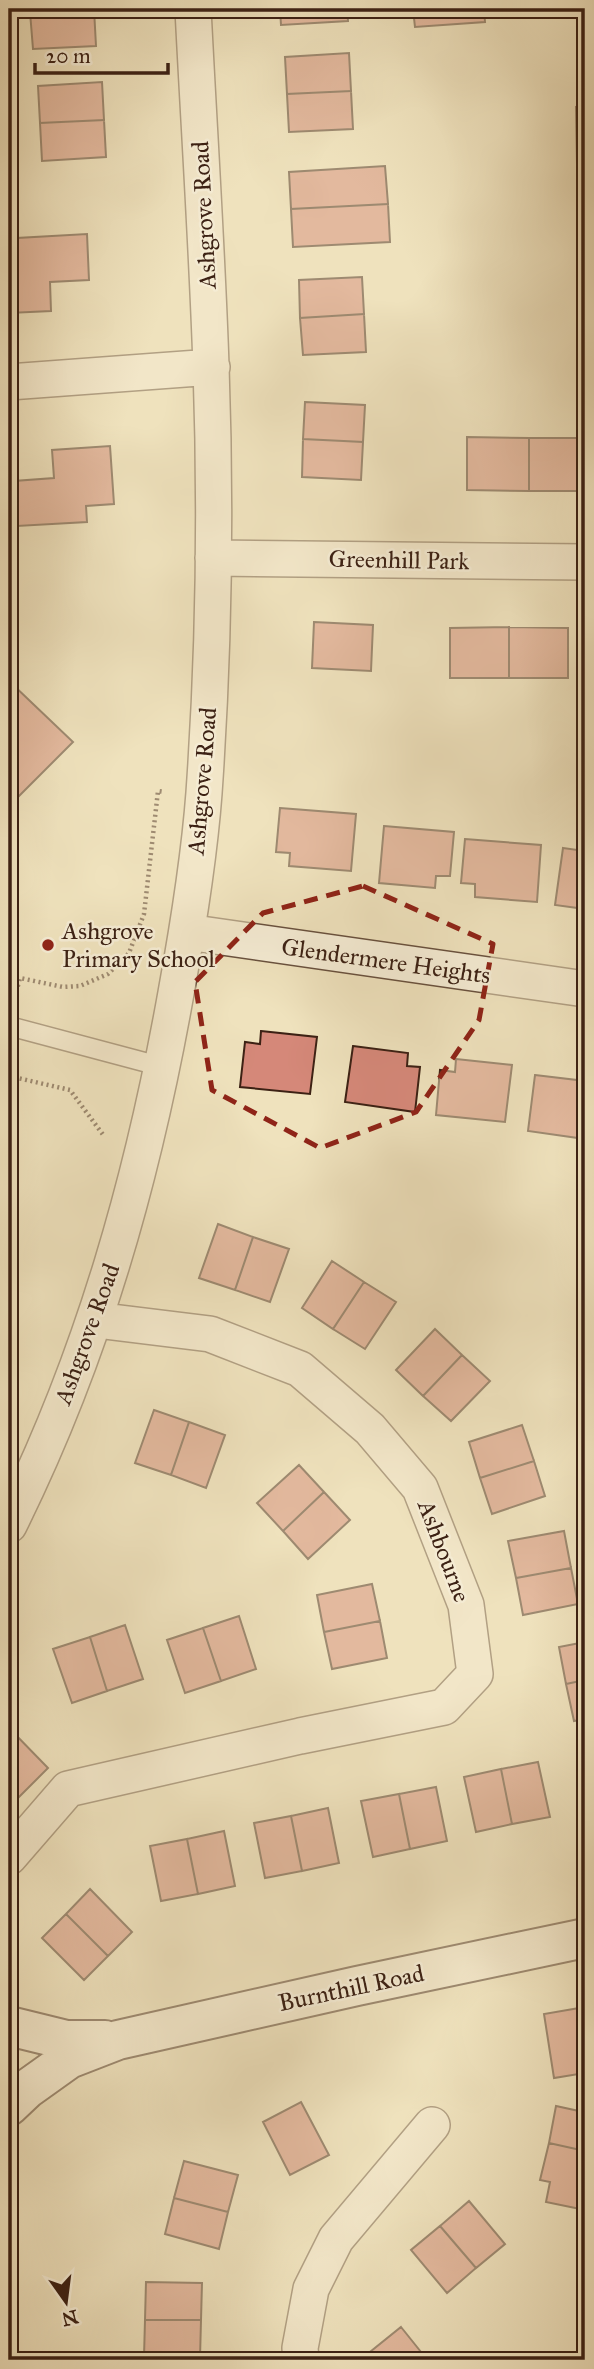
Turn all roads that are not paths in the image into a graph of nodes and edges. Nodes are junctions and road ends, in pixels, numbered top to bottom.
1 (193, 9) edge
2 (212, 368) junction
3 (9, 382) edge
4 (213, 558) junction
5 (585, 562) edge
6 (187, 932) junction
7 (585, 989) edge
8 (10, 1017) edge
9 (163, 1067) junction
10 (96, 1320) junction
11 (9, 1525) edge
12 (9, 1857) edge
13 (585, 1938) edge
14 (9, 2026) edge
15 (118, 2040) junction
16 (9, 2106) edge
17 (432, 2125) dead end
18 (301, 2360) edge

1 - 2 street, Ashgrove Road
2 - 3 street
2 - 4 street, Ashgrove Road
4 - 5 street, Greenhill Park
4 - 6 street, Ashgrove Road
6 - 7 street, Glendermere Heights
6 - 9 street, Ashgrove Road
8 - 9 lane
9 - 10 street, Ashgrove Road
10 - 11 street, Ashgrove Road
10 - 12 street, Ashbourne
13 - 15 street, Burnthill Road
14 - 15 street, Burnthill Road
15 - 16 street, Burnthill Road
17 - 18 street

